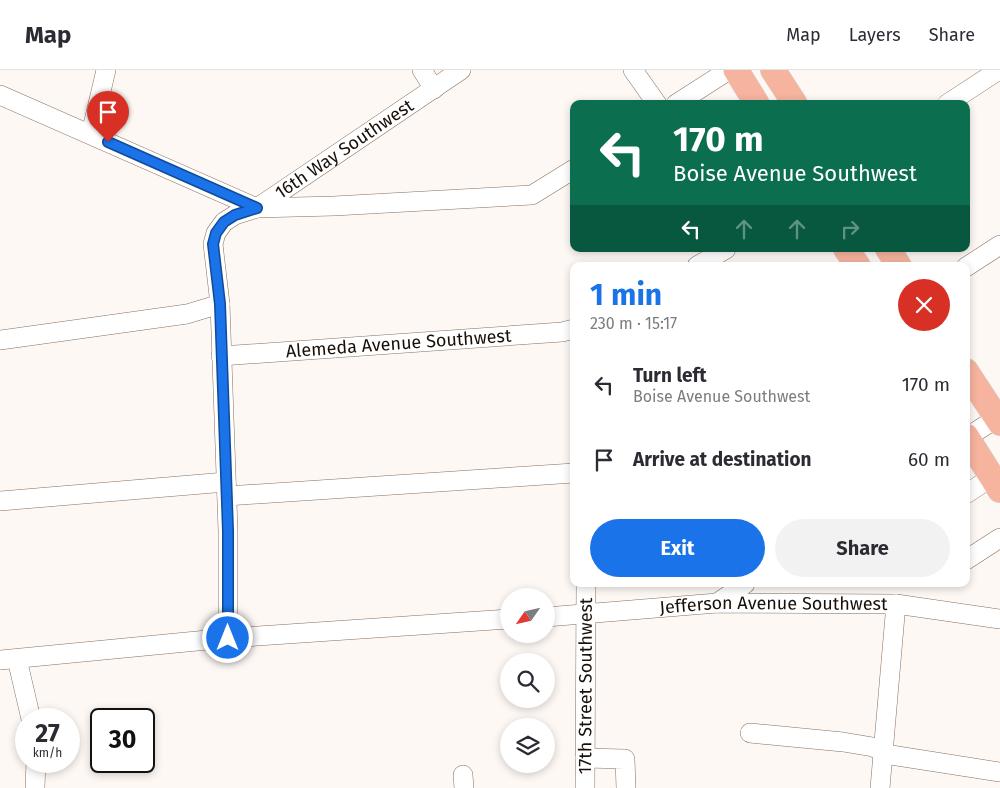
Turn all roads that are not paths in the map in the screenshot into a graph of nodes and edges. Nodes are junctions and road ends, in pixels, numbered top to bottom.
1 (106, 70) edge
2 (422, 70) edge
3 (461, 70) edge
4 (633, 70) edge
5 (729, 70) edge
6 (736, 70) edge
7 (772, 70) edge
8 (999, 70) edge
9 (434, 89) junction
10 (0, 94) edge
11 (654, 100) edge
12 (682, 100) edge
13 (755, 100) edge
14 (792, 100) edge
15 (953, 100) edge
16 (91, 134) junction
17 (570, 171) edge
18 (257, 208) junction
19 (1000, 245) edge
20 (721, 252) edge
21 (704, 262) edge
22 (970, 264) edge
23 (220, 304) junction
24 (570, 330) edge
25 (0, 340) edge
26 (221, 356) junction
27 (970, 377) edge
28 (999, 419) edge
29 (970, 435) edge
30 (970, 442) edge
31 (570, 473) edge
32 (996, 483) edge
33 (226, 489) junction
34 (970, 493) edge
35 (0, 501) edge
36 (1000, 536) edge
37 (970, 546) edge
38 (970, 557) edge
39 (586, 587) edge
40 (741, 587) edge
41 (717, 603) junction
42 (896, 604) junction
43 (586, 614) junction
44 (555, 616) edge
45 (1000, 619) edge
46 (500, 620) edge
47 (228, 638) junction
48 (8, 660) edge
49 (27, 708) edge
50 (750, 733) dead end
51 (883, 752) junction
52 (585, 758) junction
53 (1000, 772) edge
54 (36, 773) edge
55 (35, 788) edge
56 (585, 788) edge
57 (626, 788) edge
58 (880, 788) edge

1 - 16 street
2 - 9 street
3 - 9 street, 16th Way Southwest
4 - 11 street
5 - 12 street
6 - 13 main road
7 - 14 main road
8 - 15 street
9 - 18 street, 16th Way Southwest
10 - 16 street
16 - 18 street
17 - 18 street
18 - 23 street, 16th Way Southwest
19 - 22 street
20 - 21 street
23 - 25 street
23 - 26 street, 16th Way Southwest
24 - 26 street, Alemeda Avenue Southwest
26 - 33 street, 16th Way Southwest
27 - 28 main road
28 - 29 street
30 - 32 main road
31 - 33 street
32 - 34 street
33 - 35 street
33 - 47 street, 16th Way Southwest
36 - 37 street
36 - 38 street
39 - 43 street, 17th Street Southwest
40 - 41 street
41 - 42 street, Jefferson Avenue Southwest
41 - 43 street, Jefferson Avenue Southwest
42 - 45 street, Jefferson Avenue Southwest
42 - 51 street
43 - 44 street, Jefferson Avenue Southwest
43 - 52 street, 17th Street Southwest
46 - 47 street
47 - 48 street
48 - 49 street
50 - 51 street
51 - 53 street
51 - 58 street
52 - 56 street, 17th Street Southwest
52 - 57 street
54 - 55 street

